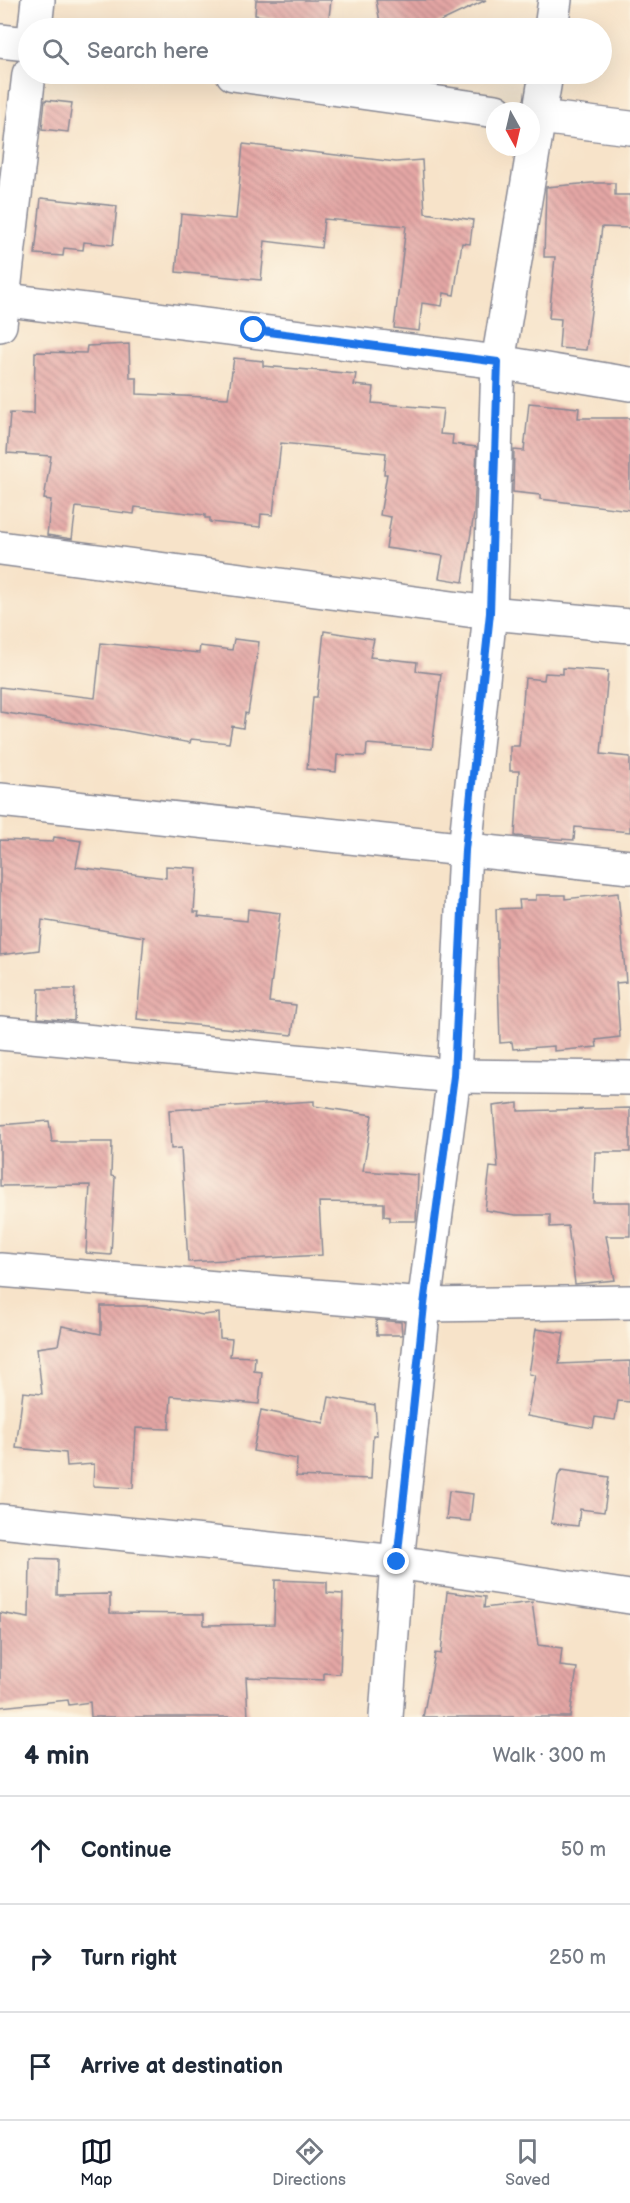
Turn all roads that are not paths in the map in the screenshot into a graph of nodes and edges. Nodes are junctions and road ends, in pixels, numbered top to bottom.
1 (38, 0) edge
2 (555, 0) edge
3 (35, 18) edge
4 (552, 18) edge
5 (0, 41) edge
6 (18, 43) edge
7 (28, 84) edge
8 (304, 84) edge
9 (544, 84) edge
10 (539, 102) edge
11 (486, 110) edge
12 (540, 117) edge
13 (630, 128) edge
14 (530, 156) edge
15 (1, 308) edge
16 (498, 362) junction
17 (630, 384) edge
18 (0, 549) edge
19 (490, 613) junction
20 (630, 626) edge
21 (0, 800) edge
22 (465, 850) junction
23 (630, 867) edge
24 (0, 1033) edge
25 (454, 1076) junction
26 (630, 1078) edge
27 (0, 1270) edge
28 (630, 1302) edge
29 (424, 1305) junction
30 (0, 1521) edge
31 (397, 1562) junction
32 (630, 1598) edge
33 (386, 1717) edge

1 - 3 street
2 - 4 street
5 - 6 street
7 - 15 street
8 - 11 street
9 - 10 street
12 - 13 street
14 - 16 street
15 - 16 street
16 - 17 street
16 - 19 street
18 - 19 street
19 - 20 street
19 - 22 street
21 - 22 street
22 - 23 street
22 - 25 street
24 - 25 street
25 - 26 street
25 - 29 street
27 - 29 street
28 - 29 street
29 - 31 street
30 - 31 street
31 - 32 street
31 - 33 street

